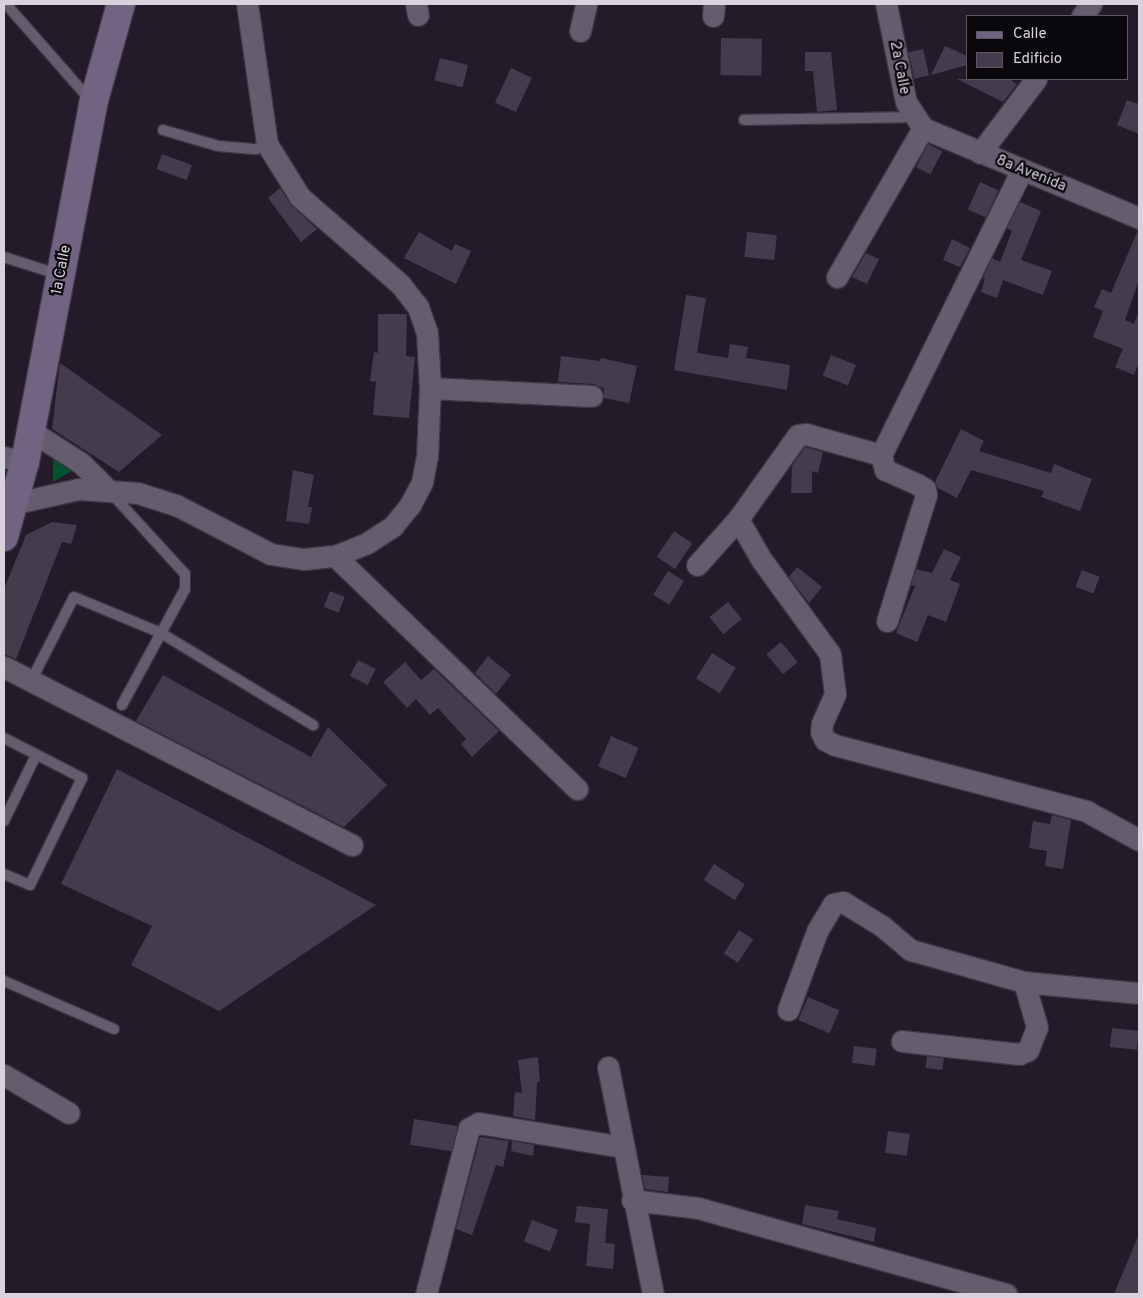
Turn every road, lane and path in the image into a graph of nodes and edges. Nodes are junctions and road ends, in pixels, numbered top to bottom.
1 (6, 4) edge
2 (121, 4) edge
3 (247, 4) edge
4 (586, 4) edge
5 (886, 4) edge
6 (1091, 4) edge
7 (1083, 15) edge
8 (580, 31) dead end
9 (1035, 80) edge
10 (93, 104) junction
11 (744, 120) dead end
12 (919, 122) junction
13 (163, 130) dead end
14 (267, 144) junction
15 (980, 153) junction
16 (1022, 170) junction
17 (1139, 218) edge
18 (4, 257) edge
19 (61, 275) junction
20 (837, 277) dead end
21 (430, 388) junction
22 (592, 396) dead end
23 (31, 432) junction
24 (882, 455) junction
25 (14, 460) edge
26 (107, 489) junction
27 (16, 503) junction
28 (738, 519) junction
29 (4, 538) edge
30 (335, 556) junction
31 (697, 565) dead end
32 (887, 621) dead end
33 (161, 633) junction
34 (4, 667) edge
35 (31, 681) junction
36 (122, 705) dead end
37 (313, 725) dead end
38 (4, 738) edge
39 (36, 755) junction
40 (577, 789) dead end
41 (4, 821) edge
42 (1139, 840) edge
43 (352, 845) dead end
44 (4, 874) edge
45 (4, 981) edge
46 (1024, 982) junction
47 (1139, 993) edge
48 (788, 1010) dead end
49 (114, 1029) dead end
50 (902, 1040) dead end
51 (608, 1067) dead end
52 (4, 1075) edge
53 (69, 1113) dead end
54 (622, 1146) junction
55 (632, 1200) junction
56 (426, 1294) edge
57 (653, 1294) edge
58 (1006, 1294) edge

1 - 10 lane
2 - 10 main road, 1a Calle
3 - 14 street
4 - 8 street
5 - 12 street, 2a Calle
6 - 7 street
9 - 15 street
10 - 19 main road, 1a Calle
11 - 12 lane
12 - 15 street, 8a Avenida
12 - 20 street
13 - 14 lane
14 - 21 street
15 - 16 street, 8a Avenida
16 - 17 street, 8a Avenida
16 - 24 street
18 - 19 lane
19 - 23 main road, 1a Calle
21 - 22 street
21 - 30 street
23 - 25 main road, 1a Calle
23 - 26 street
24 - 28 street
24 - 32 street
25 - 27 main road, 1a Calle
26 - 27 street
26 - 30 street
26 - 33 lane
27 - 29 main road, 1a Calle
28 - 31 street
28 - 42 street
30 - 40 street
33 - 35 lane
33 - 36 lane
33 - 37 lane
34 - 35 street
35 - 43 street
38 - 39 lane
39 - 41 lane
39 - 44 lane
45 - 49 lane
46 - 47 street
46 - 48 street
46 - 50 street
51 - 54 street
52 - 53 street
54 - 55 street
54 - 56 street
55 - 57 street
55 - 58 street

